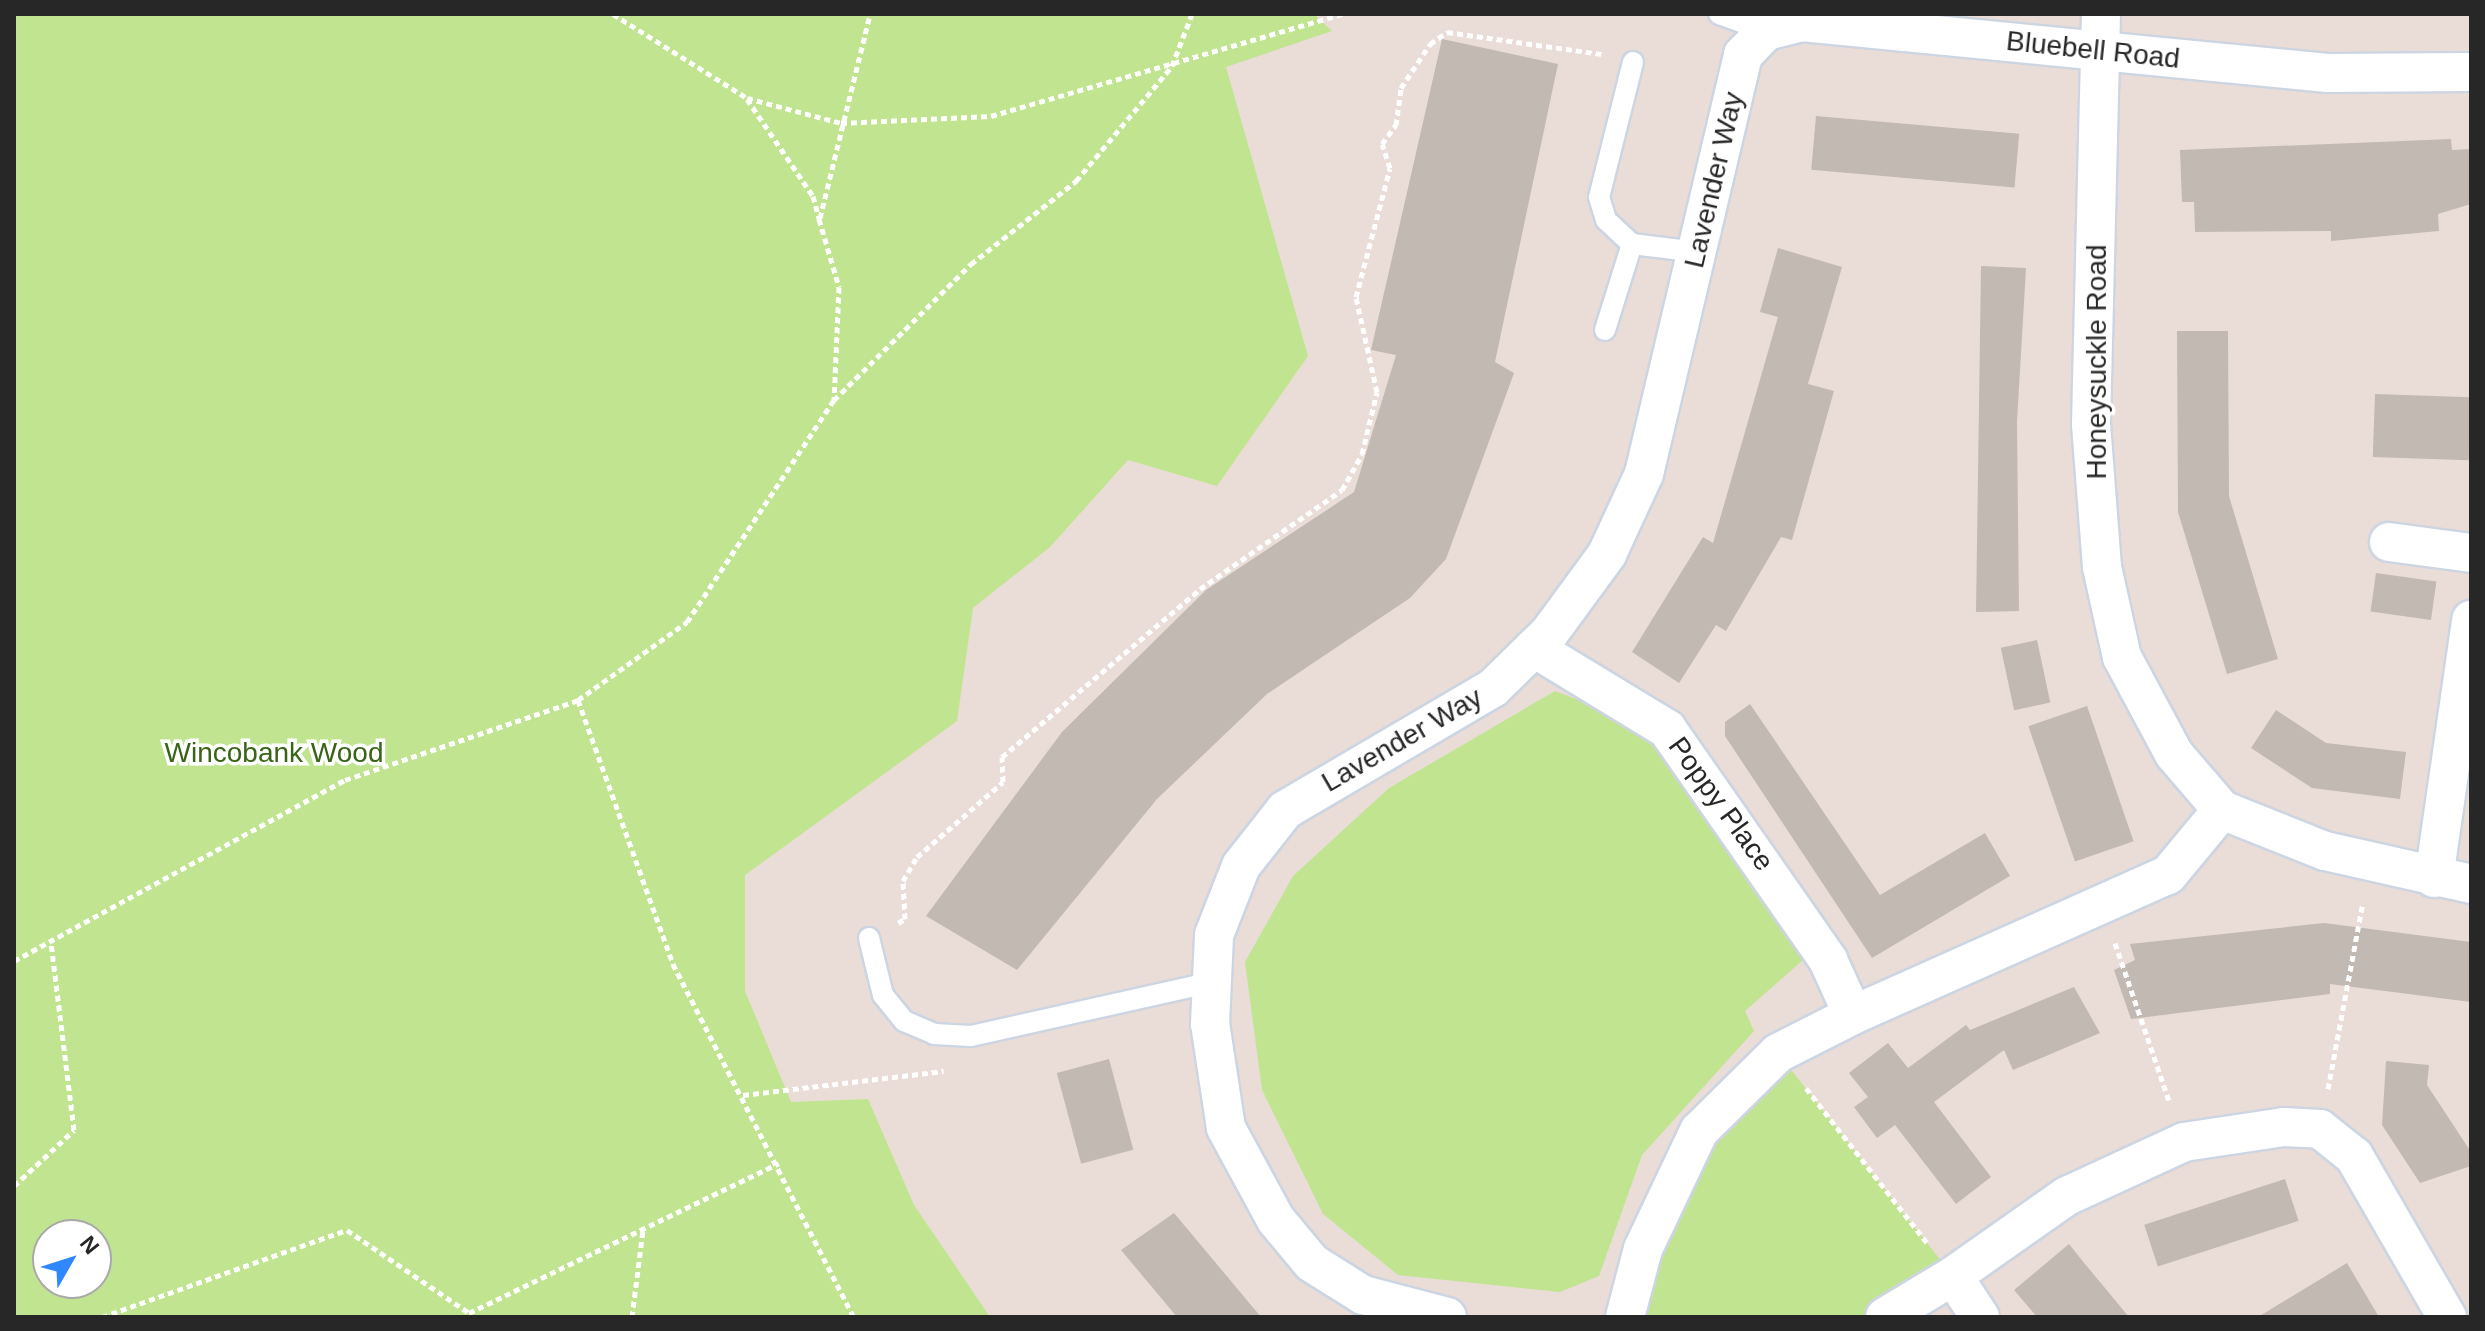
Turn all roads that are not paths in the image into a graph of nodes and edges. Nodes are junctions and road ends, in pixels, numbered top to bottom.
1 (1719, 14) edge
2 (2101, 14) edge
3 (1766, 31) junction
4 (2105, 53) junction
5 (1633, 62) road end
6 (2471, 72) edge
7 (1632, 244) junction
8 (1697, 252) junction
9 (1605, 330) dead end
10 (2389, 542) dead end
11 (2471, 553) edge
12 (2471, 620) edge
13 (1534, 648) junction
14 (2222, 810) junction
15 (2453, 881) edge
16 (869, 938) road end
17 (1208, 983) junction
18 (1853, 1015) junction
19 (1953, 1276) junction
20 (1447, 1317) edge
21 (1625, 1317) edge
22 (1885, 1317) edge
23 (1980, 1317) edge
24 (2447, 1317) edge

1 - 3 lane
2 - 4 street, Honeysuckle Road
3 - 4 street, Bluebell Road
3 - 8 street, Lavender Way
4 - 6 street, Bluebell Road
4 - 14 street, Honeysuckle Road
5 - 7 lane
7 - 8 lane
7 - 9 lane
8 - 13 street, Lavender Way
10 - 11 street
12 - 15 street
13 - 17 street, Lavender Way
13 - 18 street, Poppy Place
14 - 15 street, Honeysuckle Road
14 - 18 street
16 - 17 lane
17 - 20 street, Lavender Way
18 - 21 street
19 - 22 street
19 - 23 street
19 - 24 street

